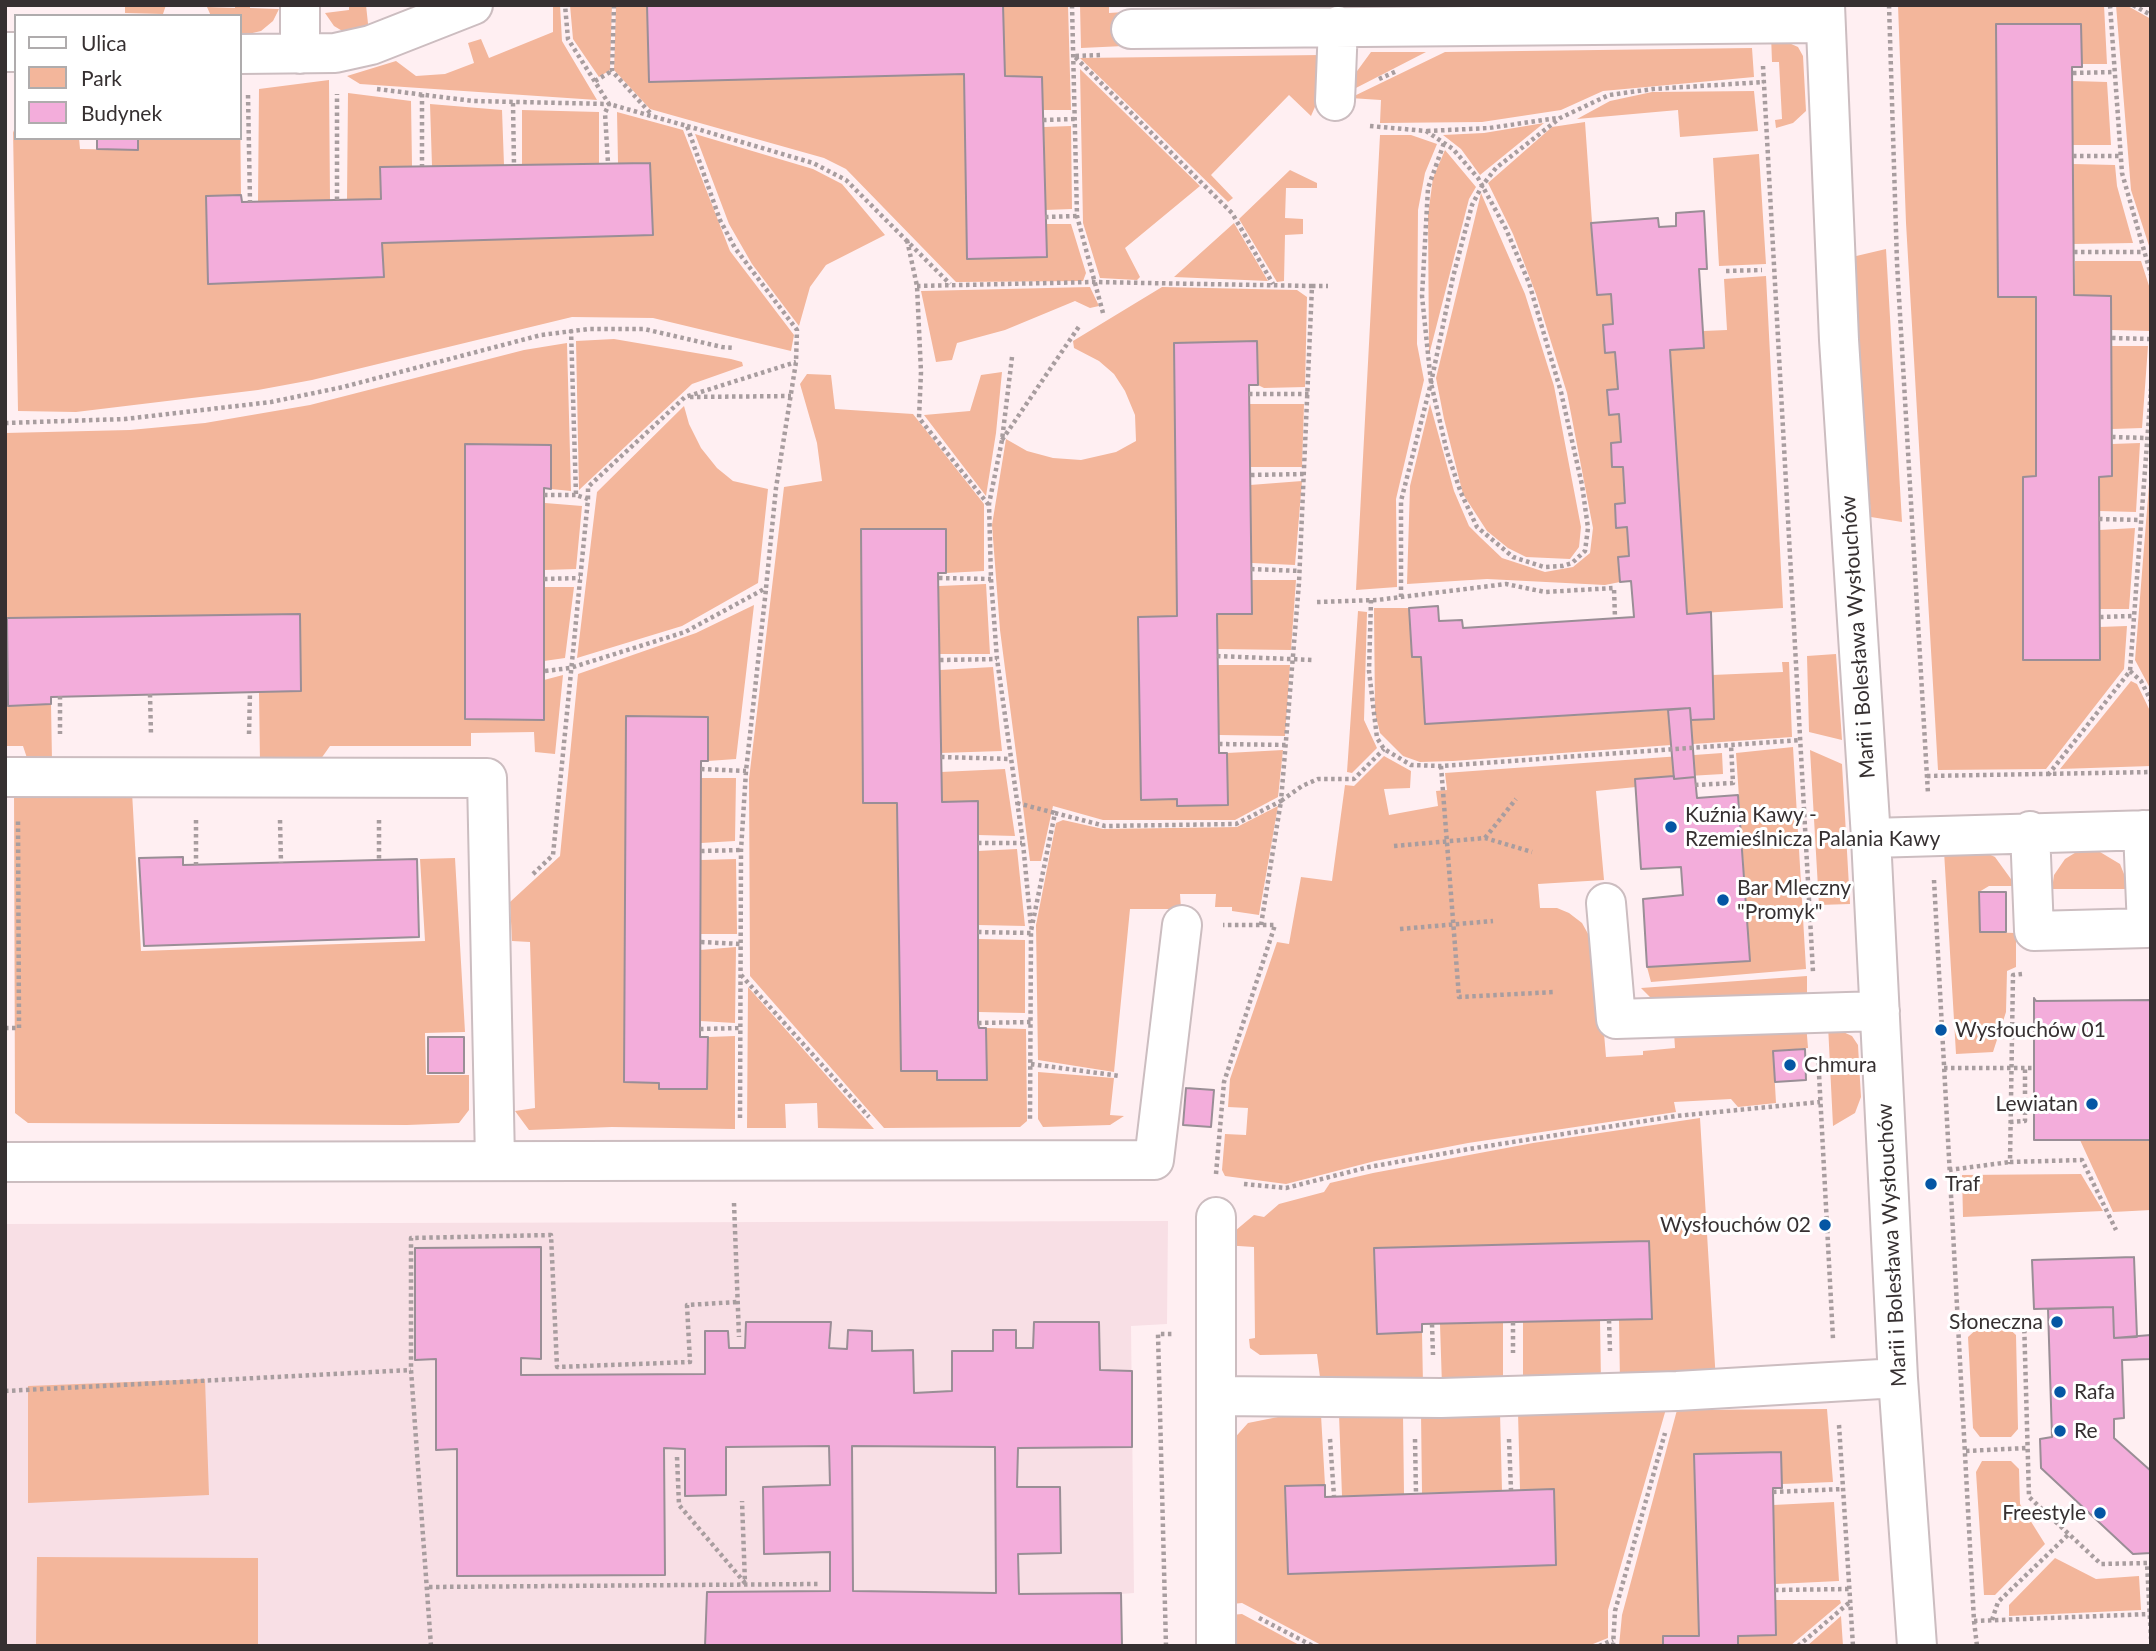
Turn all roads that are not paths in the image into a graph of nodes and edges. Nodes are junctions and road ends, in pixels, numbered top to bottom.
1 (300, 5) edge
2 (473, 5) edge
3 (1825, 14) edge
4 (1708, 15) edge
5 (1338, 26) junction
6 (1131, 29) dead end
7 (300, 54) junction
8 (244, 69) edge
9 (1335, 101) road end
10 (12, 777) edge
11 (2147, 830) edge
12 (2030, 831) junction
13 (1871, 838) junction
14 (1606, 903) dead end
15 (1182, 925) road end
16 (1880, 1011) junction
17 (495, 1160) junction
18 (5, 1162) edge
19 (1216, 1198) road end
20 (1898, 1378) junction
21 (1216, 1396) junction
22 (1216, 1646) edge
23 (1917, 1646) edge

1 - 7 street
2 - 7 street
3 - 4 street
3 - 13 street, Marii i Bolesława Wysłouchów
4 - 5 street
5 - 6 street
5 - 9 street
7 - 8 street
10 - 17 street
11 - 12 street
11 - 12 street
12 - 13 street
13 - 16 street, Marii i Bolesława Wysłouchów
14 - 16 street
15 - 17 street
16 - 20 street, Marii i Bolesława Wysłouchów
17 - 18 street
19 - 21 street
20 - 21 street
20 - 23 street, Marii i Bolesława Wysłouchów
21 - 22 street

